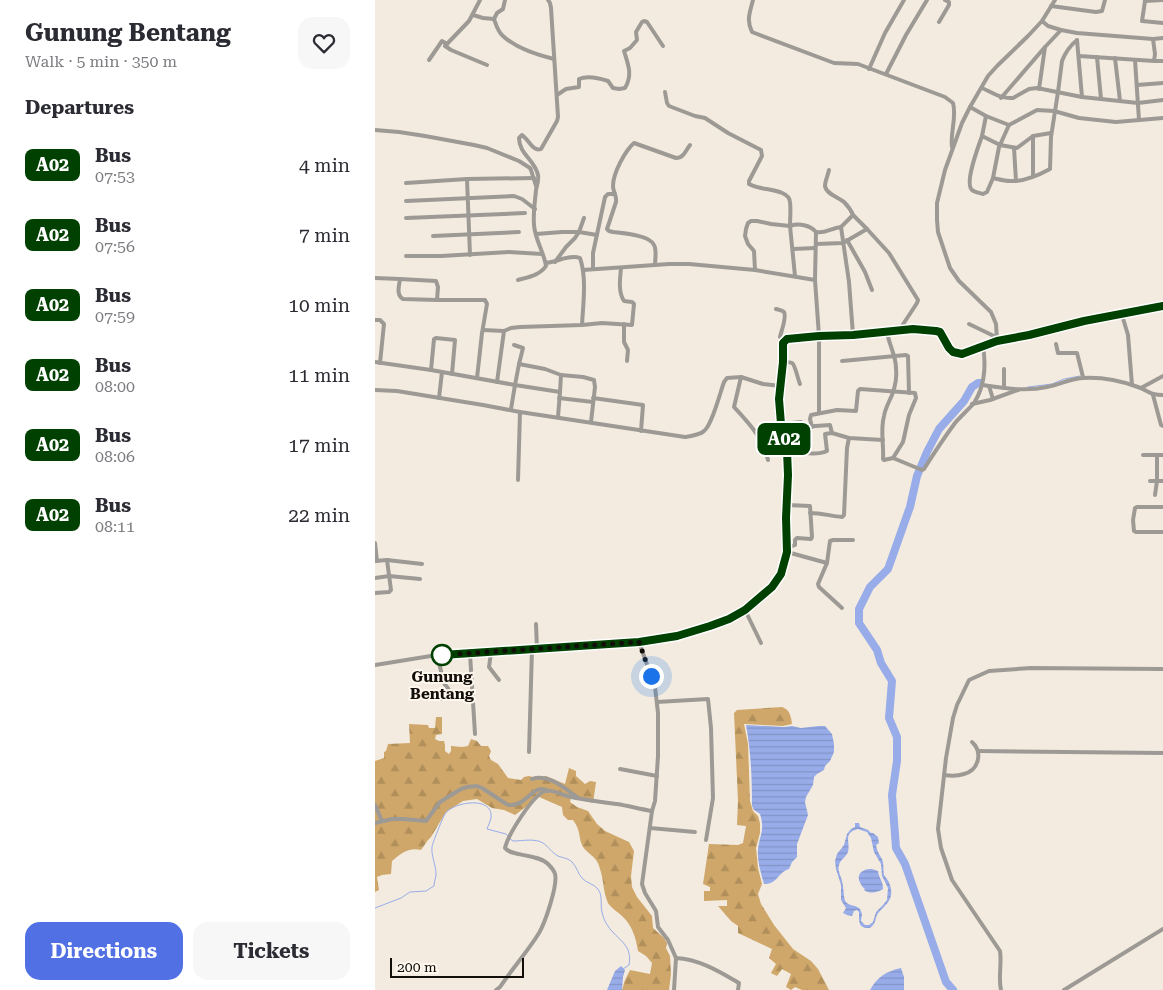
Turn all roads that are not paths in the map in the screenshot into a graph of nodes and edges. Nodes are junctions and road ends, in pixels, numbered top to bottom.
1 (480, 0) edge
2 (505, 0) edge
3 (548, 0) edge
4 (753, 0) edge
5 (904, 0) edge
6 (927, 0) edge
7 (945, 0) edge
8 (1055, 0) edge
9 (1105, 0) edge
10 (1145, 0) edge
11 (1163, 0) edge
12 (1051, 6) junction
13 (473, 15) junction
14 (494, 19) junction
15 (1042, 20) junction
16 (939, 22) dead end
17 (1163, 23) edge
18 (1061, 30) junction
19 (1077, 33) junction
20 (1153, 38) junction
21 (1163, 38) edge
22 (1077, 40) junction
23 (447, 44) junction
24 (663, 46) dead end
25 (1045, 47) junction
26 (1079, 56) junction
27 (1097, 57) junction
28 (1115, 58) junction
29 (554, 59) junction
30 (429, 60) dead end
31 (1135, 60) junction
32 (1154, 61) junction
33 (1163, 61) edge
34 (487, 65) dead end
35 (869, 68) junction
36 (886, 74) junction
37 (1163, 83) edge
38 (1137, 85) junction
39 (982, 88) junction
40 (1039, 89) junction
41 (665, 92) dead end
42 (1058, 92) junction
43 (557, 95) junction
44 (1082, 97) junction
45 (1001, 98) junction
46 (1101, 99) junction
47 (1163, 100) edge
48 (1120, 101) junction
49 (1138, 103) junction
50 (970, 107) junction
51 (1054, 111) junction
52 (986, 116) junction
53 (1163, 118) edge
54 (1139, 120) junction
55 (1009, 125) junction
56 (375, 130) edge
57 (1051, 133) junction
58 (982, 136) junction
59 (1033, 136) junction
60 (690, 144) dead end
61 (1000, 145) junction
62 (1014, 148) junction
63 (952, 150) junction
64 (829, 170) dead end
65 (1033, 176) junction
66 (534, 178) junction
67 (993, 178) junction
68 (467, 179) junction
69 (1016, 181) junction
70 (406, 183) dead end
71 (537, 188) junction
72 (615, 194) junction
73 (468, 198) junction
74 (406, 200) dead end
75 (535, 209) junction
76 (525, 213) dead end
77 (469, 215) junction
78 (853, 215) junction
79 (406, 218) dead end
80 (584, 218) dead end
81 (790, 226) junction
82 (841, 227) junction
83 (867, 229) junction
84 (519, 232) dead end
85 (579, 232) junction
86 (816, 232) junction
87 (470, 234) junction
88 (536, 234) junction
89 (433, 236) dead end
90 (597, 236) junction
91 (845, 242) junction
92 (816, 246) junction
93 (793, 249) junction
94 (853, 251) junction
95 (542, 254) junction
96 (844, 254) junction
97 (469, 255) junction
98 (406, 256) dead end
99 (555, 262) junction
100 (546, 263) junction
101 (655, 265) junction
102 (621, 268) junction
103 (593, 269) junction
104 (583, 270) junction
105 (755, 270) junction
106 (795, 276) junction
107 (375, 278) edge
108 (400, 279) junction
109 (518, 280) dead end
110 (815, 280) junction
111 (872, 290) dead end
112 (437, 300) junction
113 (1163, 306) edge
114 (776, 309) dead end
115 (1123, 315) junction
116 (375, 320) edge
117 (624, 324) junction
118 (969, 324) dead end
119 (582, 325) junction
120 (900, 329) junction
121 (483, 330) junction
122 (887, 330) junction
123 (504, 331) junction
124 (853, 335) junction
125 (819, 336) junction
126 (997, 339) junction
127 (784, 340) junction
128 (1057, 344) dead end
129 (514, 345) dead end
130 (983, 346) junction
131 (894, 355) junction
132 (627, 361) dead end
133 (841, 361) dead end
134 (783, 362) junction
135 (378, 363) edge
136 (519, 364) junction
137 (1004, 369) dead end
138 (431, 370) junction
139 (442, 372) junction
140 (452, 374) junction
141 (561, 375) junction
142 (1163, 376) edge
143 (741, 377) junction
144 (477, 378) junction
145 (1083, 378) junction
146 (497, 382) junction
147 (800, 384) dead end
148 (982, 384) junction
149 (515, 385) junction
150 (1132, 385) junction
151 (781, 386) junction
152 (989, 386) junction
153 (1004, 388) junction
154 (1141, 388) junction
155 (375, 390) edge
156 (1019, 390) junction
157 (560, 392) junction
158 (893, 392) junction
159 (909, 393) junction
160 (1153, 395) junction
161 (1163, 395) edge
162 (439, 398) junction
163 (559, 398) junction
164 (993, 399) junction
165 (593, 400) junction
166 (973, 404) junction
167 (511, 410) junction
168 (520, 412) junction
169 (819, 413) junction
170 (558, 417) junction
171 (591, 422) junction
172 (781, 424) junction
173 (1163, 426) edge
174 (811, 427) junction
175 (641, 431) junction
176 (832, 434) junction
177 (849, 438) junction
178 (883, 440) junction
179 (787, 451) junction
180 (1163, 454) edge
181 (1143, 455) dead end
182 (1157, 455) junction
183 (893, 458) junction
184 (768, 460) dead end
185 (518, 480) dead end
186 (1150, 481) dead end
187 (1157, 481) junction
188 (1163, 481) edge
189 (1155, 495) dead end
190 (787, 505) junction
191 (1163, 507) edge
192 (810, 513) junction
193 (1163, 532) edge
194 (853, 540) dead end
195 (375, 544) edge
196 (787, 550) junction
197 (387, 560) junction
198 (376, 561) edge
199 (827, 563) junction
200 (422, 564) dead end
201 (389, 576) junction
202 (375, 578) edge
203 (420, 579) dead end
204 (375, 593) edge
205 (842, 608) dead end
206 (745, 610) junction
207 (536, 624) dead end
208 (639, 642) junction
209 (761, 643) dead end
210 (532, 649) junction
211 (537, 649) junction
212 (491, 653) junction
213 (470, 654) junction
214 (437, 655) junction
215 (375, 665) edge
216 (1163, 669) edge
217 (499, 680) dead end
218 (439, 699) dead end
219 (657, 702) junction
220 (475, 734) dead end
221 (972, 742) dead end
222 (978, 751) junction
223 (529, 752) dead end
224 (1163, 753) edge
225 (620, 769) dead end
226 (944, 775) junction
227 (657, 776) junction
228 (532, 779) dead end
229 (549, 791) junction
230 (578, 798) junction
231 (375, 805) edge
232 (652, 812) junction
233 (382, 821) junction
234 (375, 822) edge
235 (650, 828) junction
236 (695, 832) dead end
237 (706, 840) dead end
238 (1163, 929) edge
239 (676, 958) junction
240 (499, 989) edge
241 (674, 990) edge
242 (738, 990) edge
243 (1001, 990) edge
244 (1064, 990) edge

1 - 13 street
2 - 14 street
3 - 29 street
4 - 35 street
5 - 35 street
6 - 36 street
7 - 16 street
8 - 12 street
9 - 12 street
10 - 11 street
10 - 17 street
12 - 15 street
13 - 14 street
13 - 23 street
14 - 29 street
15 - 18 street
15 - 39 street
18 - 19 street
18 - 25 street
19 - 20 street
19 - 22 street
20 - 21 street
20 - 32 street
22 - 26 street
22 - 42 street
23 - 30 street
23 - 34 street
24 - 43 street
25 - 40 street
25 - 45 street
26 - 27 street
26 - 44 street
27 - 28 street
27 - 46 street
28 - 31 street
28 - 48 street
29 - 43 street
31 - 32 street
31 - 38 street
32 - 33 street
35 - 36 street
36 - 63 street
37 - 38 street
38 - 49 street
39 - 45 street
39 - 50 street
40 - 42 street
40 - 45 street
41 - 81 street
42 - 44 street
42 - 51 street
43 - 71 street
44 - 46 street
46 - 48 street
47 - 49 street
48 - 49 street
49 - 54 street
50 - 52 street
50 - 63 street
51 - 54 street
51 - 55 street
51 - 57 street
52 - 55 street
52 - 58 street
53 - 54 street
55 - 61 street
56 - 66 street
57 - 59 street
57 - 65 street
58 - 61 street
58 - 67 street
59 - 62 street
59 - 65 street
60 - 72 street
61 - 62 street
61 - 67 street
62 - 69 street
63 - 126 street
64 - 78 street
65 - 69 street
66 - 68 street
66 - 71 street
67 - 69 street
68 - 70 street
68 - 73 street
71 - 75 street
72 - 90 street
72 - 101 street
73 - 74 street
73 - 75 street
73 - 77 street
75 - 88 street
76 - 77 street
77 - 79 street
77 - 87 street
78 - 82 street
78 - 83 street
80 - 85 street
81 - 86 street
81 - 93 street
81 - 105 street
82 - 86 street
82 - 91 street
83 - 91 street
83 - 120 street
84 - 87 street
85 - 88 street
85 - 90 street
85 - 99 street
86 - 92 street
87 - 89 street
87 - 97 street
88 - 95 street
90 - 103 street
91 - 92 street
91 - 94 street
91 - 96 street
92 - 93 street
92 - 110 street
93 - 106 street
94 - 96 street
94 - 111 street
95 - 97 street
95 - 100 street
96 - 124 street
97 - 98 street
99 - 100 street
99 - 104 street
100 - 109 street
101 - 102 street
101 - 105 street
102 - 103 street
102 - 117 street
103 - 104 street
104 - 119 street
105 - 106 street
106 - 110 street
107 - 108 street
108 - 112 street
108 - 112 street
110 - 125 street
112 - 121 street
113 - 115 street
114 - 127 street
115 - 126 street
115 - 150 street
116 - 135 street
117 - 119 street
117 - 132 street
118 - 126 street
119 - 123 street
120 - 122 street
120 - 130 street
121 - 123 street
121 - 144 street
122 - 124 street
122 - 131 street
123 - 146 street
124 - 125 street
125 - 127 street
125 - 169 street
126 - 130 street
127 - 134 street
128 - 145 street
129 - 136 street
130 - 148 street
131 - 133 street
131 - 158 street
131 - 159 street
134 - 147 street
134 - 151 street
135 - 138 street
136 - 141 street
136 - 149 street
137 - 153 street
138 - 139 street
138 - 140 street
139 - 140 street
139 - 162 street
140 - 144 street
141 - 157 street
141 - 165 street
142 - 154 street
143 - 151 street
143 - 175 street
143 - 184 street
144 - 146 street
145 - 150 street
145 - 156 street
146 - 149 street
148 - 152 street
148 - 166 street
149 - 157 street
149 - 167 street
150 - 154 street
151 - 172 street
152 - 153 street
152 - 164 street
153 - 156 street
154 - 160 street
155 - 162 street
156 - 164 street
157 - 163 street
158 - 159 street
158 - 169 street
158 - 178 street
159 - 183 street
160 - 161 street
160 - 173 street
162 - 167 street
163 - 165 street
163 - 170 street
164 - 166 street
165 - 171 street
165 - 175 street
166 - 183 street
167 - 168 street
168 - 170 street
168 - 185 street
169 - 174 street
170 - 171 street
171 - 175 street
172 - 174 street
172 - 179 street
174 - 176 street
176 - 177 street
176 - 179 street
177 - 178 street
177 - 192 street
178 - 183 street
179 - 190 street
180 - 182 street
181 - 182 street
182 - 187 street
186 - 187 street
187 - 188 street
187 - 189 street
190 - 192 street
190 - 196 street
191 - 193 street
192 - 196 street
194 - 199 street
195 - 198 street
196 - 199 street
196 - 206 street
197 - 198 street
197 - 200 street
197 - 201 street
199 - 205 street
201 - 202 street
201 - 203 street
201 - 204 street
206 - 208 street
206 - 209 street
207 - 211 street
208 - 211 street
208 - 219 street
210 - 211 street
210 - 212 street
210 - 223 street
212 - 213 street
212 - 217 street
213 - 214 street
213 - 220 street
214 - 215 street
214 - 218 street
216 - 226 street
219 - 227 street
219 - 237 street
221 - 222 street
222 - 224 street
222 - 226 street
225 - 227 street
226 - 243 street
227 - 232 street
228 - 230 street
229 - 230 street
229 - 233 street
229 - 240 street
230 - 232 street
231 - 233 street
232 - 235 street
233 - 234 street
235 - 236 street
235 - 239 street
238 - 244 street
239 - 241 street
239 - 242 street

